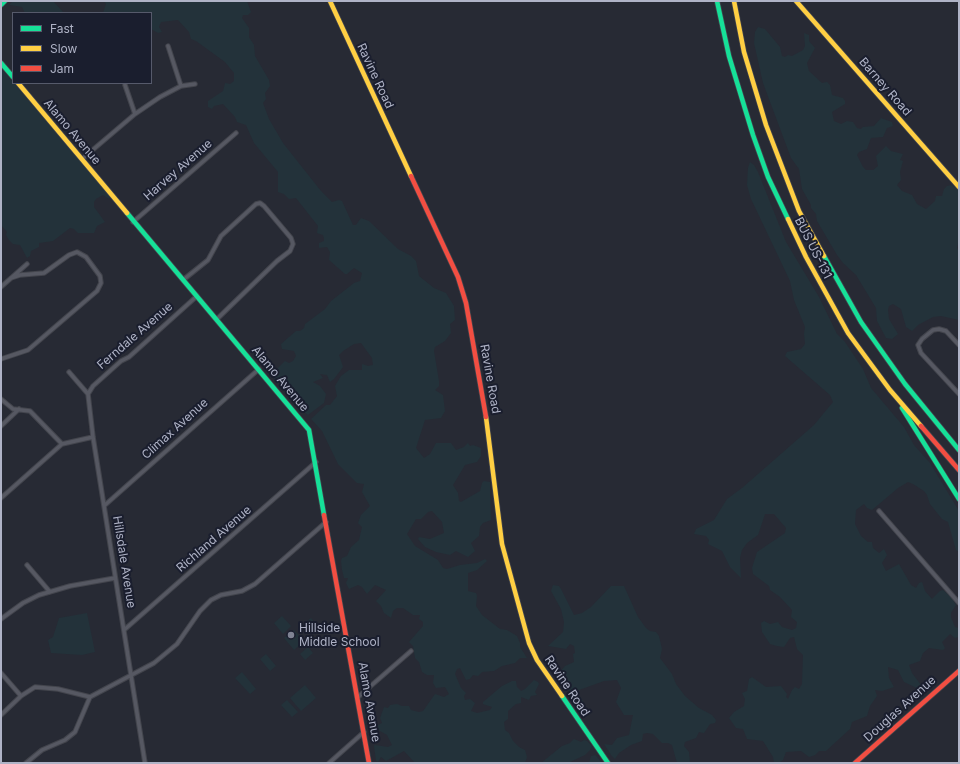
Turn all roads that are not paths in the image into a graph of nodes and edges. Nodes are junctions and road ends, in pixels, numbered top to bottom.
1 (5, 1) edge
2 (330, 1) edge
3 (717, 1) edge
4 (734, 1) edge
5 (796, 1) edge
6 (1, 4) edge
7 (168, 46) dead end
8 (1, 63) edge
9 (12, 76) edge
10 (19, 84) edge
11 (195, 84) dead end
12 (125, 85) dead end
13 (181, 86) junction
14 (135, 114) junction
15 (236, 133) dead end
16 (82, 159) junction
17 (959, 187) edge
18 (133, 222) junction
19 (27, 264) dead end
20 (11, 278) junction
21 (183, 280) junction
22 (1, 287) edge
23 (197, 296) junction
24 (217, 319) junction
25 (959, 345) edge
26 (1, 359) edge
27 (259, 369) junction
28 (69, 372) dead end
29 (890, 390) junction
30 (88, 394) junction
31 (959, 394) edge
32 (1, 399) edge
33 (19, 409) junction
34 (1, 426) edge
35 (93, 437) junction
36 (62, 444) junction
37 (959, 450) edge
38 (316, 462) junction
39 (959, 470) edge
40 (1, 498) edge
41 (959, 499) edge
42 (105, 505) junction
43 (879, 511) dead end
44 (326, 522) junction
45 (27, 565) dead end
46 (116, 578) junction
47 (50, 592) junction
48 (959, 603) edge
49 (1, 619) edge
50 (124, 630) junction
51 (411, 651) dead end
52 (959, 671) edge
53 (1, 672) edge
54 (131, 675) junction
55 (21, 696) junction
56 (90, 697) junction
57 (358, 697) junction
58 (1, 715) edge
59 (364, 731) junction
60 (26, 763) edge
61 (145, 763) edge
62 (329, 763) edge
63 (369, 763) edge
64 (608, 763) edge
65 (855, 763) edge

1 - 6 main road
2 - 64 main road, Ravine Road
3 - 29 main road, BUS US-131
4 - 37 main road, BUS US-131
5 - 17 main road, Barney Road
7 - 13 street
8 - 9 main road
10 - 16 main road, Alamo Avenue
11 - 13 street
12 - 14 street
13 - 14 street
14 - 16 street
15 - 18 street, Harvey Avenue
16 - 18 main road, Alamo Avenue
18 - 21 main road, Alamo Avenue
19 - 20 street
20 - 22 street
20 - 26 street
21 - 23 main road, Alamo Avenue
21 - 24 street
23 - 24 main road, Alamo Avenue
23 - 30 street, Ferndale Avenue
24 - 27 main road, Alamo Avenue
25 - 31 street
27 - 38 main road, Alamo Avenue
27 - 42 street, Climax Avenue
28 - 30 street
29 - 39 main road, BUS US-131
29 - 41 main road
30 - 35 street, Hillsdale Avenue
32 - 33 street
33 - 34 street
33 - 36 street
35 - 36 street
35 - 42 street, Hillsdale Avenue
36 - 40 street
38 - 44 main road, Alamo Avenue
38 - 50 street, Richland Avenue
42 - 46 street, Hillsdale Avenue
43 - 48 street
44 - 54 street
44 - 57 main road, Alamo Avenue
45 - 47 street
46 - 47 street
46 - 50 street, Hillsdale Avenue
47 - 49 street
50 - 54 street, Hillsdale Avenue
51 - 57 street
52 - 65 main road, Douglas Avenue
53 - 55 street
54 - 56 street
54 - 61 street, Hillsdale Avenue
55 - 56 street
55 - 58 street
56 - 60 street
57 - 59 main road, Alamo Avenue
59 - 62 street
59 - 63 main road, Alamo Avenue

